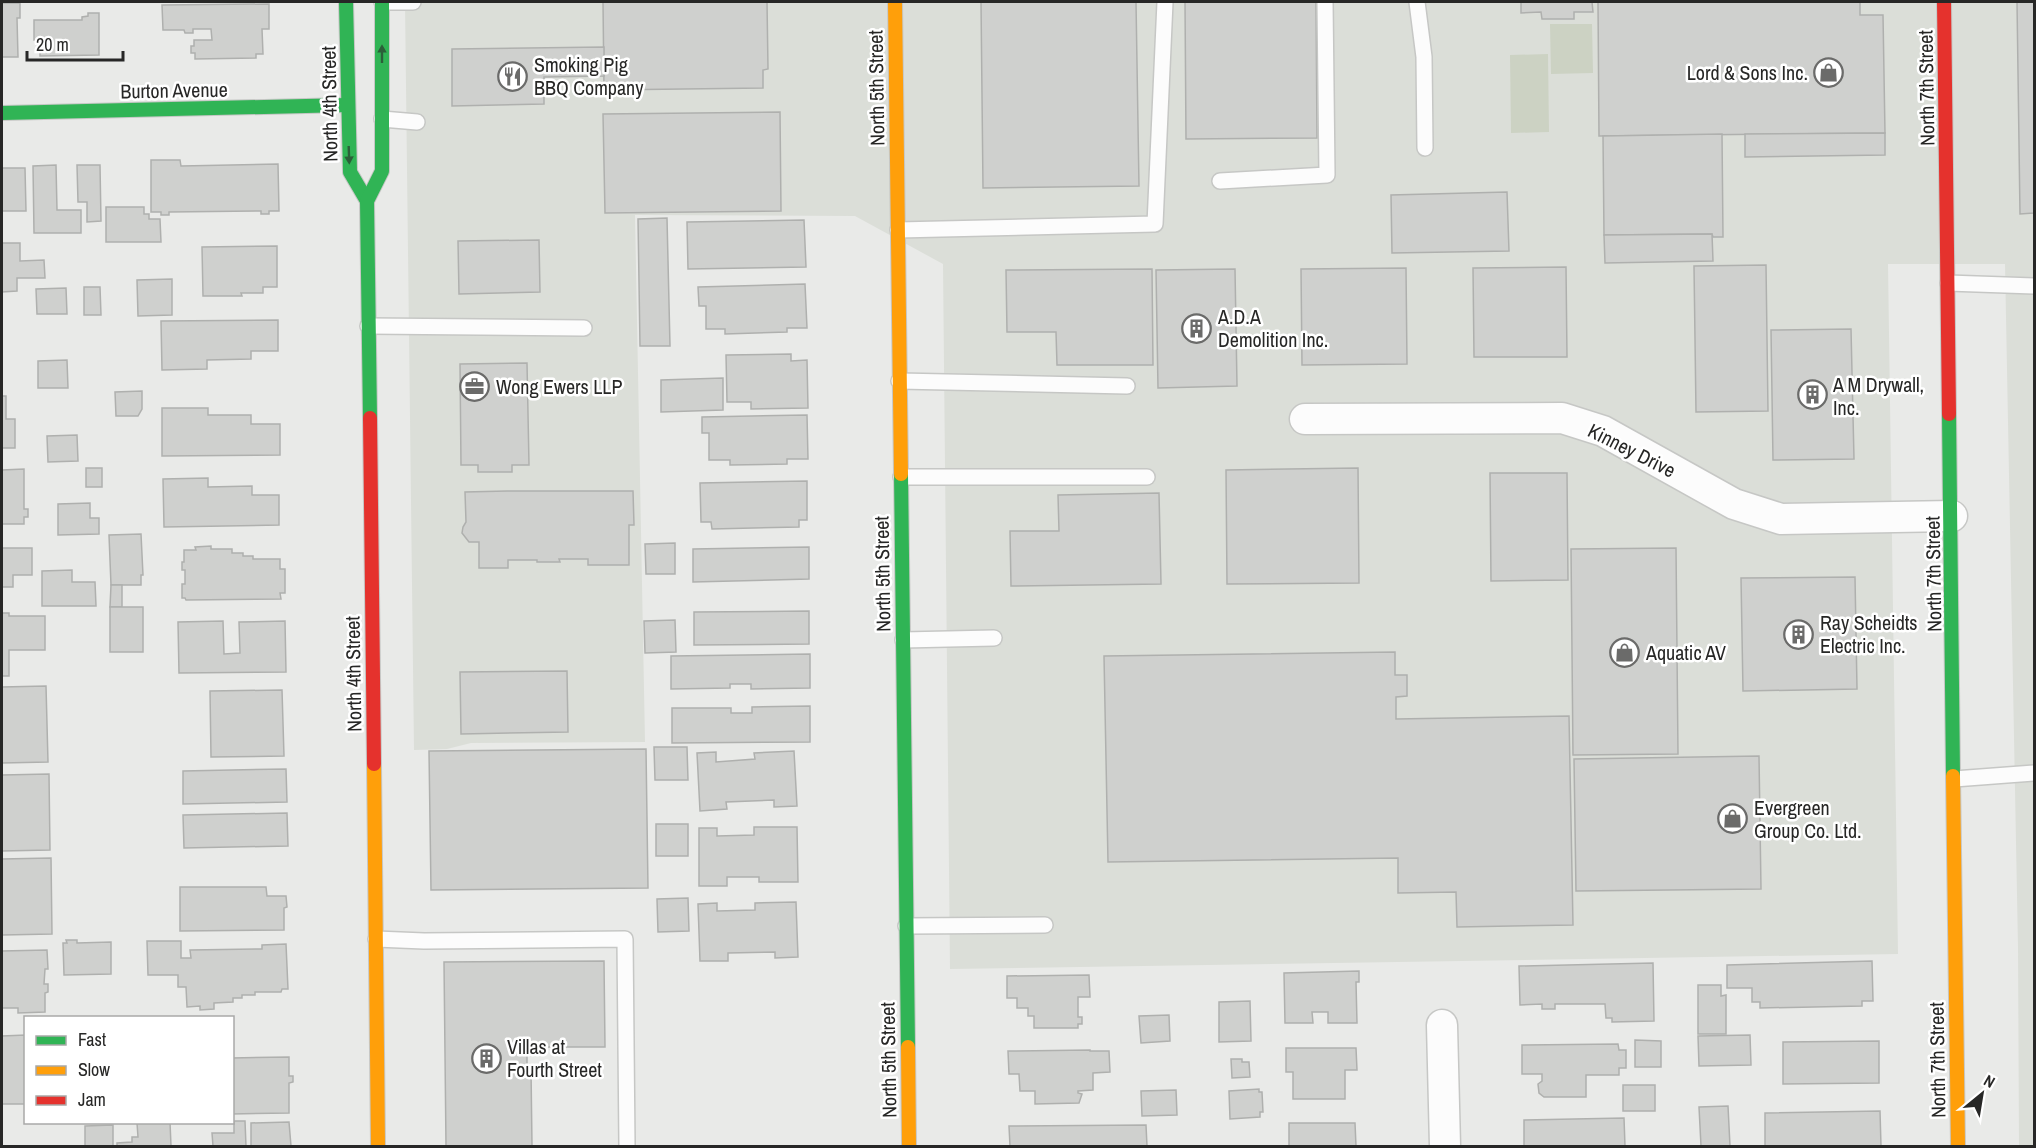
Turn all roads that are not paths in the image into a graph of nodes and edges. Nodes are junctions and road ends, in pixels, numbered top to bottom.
1 (346, 2) edge
2 (382, 2) edge
3 (413, 2) edge
4 (895, 2) edge
5 (1165, 2) edge
6 (1325, 2) edge
7 (1417, 2) edge
8 (1944, 2) edge
9 (347, 105) junction
10 (2, 113) edge
11 (382, 119) junction
12 (417, 122) dead end
13 (1425, 148) dead end
14 (1220, 181) dead end
15 (367, 201) junction
16 (898, 230) junction
17 (1948, 283) junction
18 (2034, 286) edge
19 (368, 326) junction
20 (584, 328) dead end
21 (899, 381) junction
22 (1127, 386) dead end
23 (1305, 419) dead end
24 (901, 477) junction
25 (1147, 477) dead end
26 (1952, 516) junction
27 (994, 638) dead end
28 (903, 640) junction
29 (2034, 773) edge
30 (1954, 779) junction
31 (1045, 925) dead end
32 (906, 926) junction
33 (376, 939) junction
34 (1442, 1025) dead end
35 (378, 1146) edge
36 (627, 1146) edge
37 (909, 1146) edge
38 (1444, 1146) edge
39 (1958, 1146) edge

1 - 9 street, North 4th Street
2 - 3 lane
11 -> 2 street, North 4th Street
4 - 16 street, North 5th Street
5 - 16 lane
6 - 14 lane
7 - 13 lane
8 - 17 street, North 7th Street
9 - 10 street, Burton Avenue
9 -> 15 street, North 4th Street
11 - 12 lane
11 - 15 street, North 4th Street
15 - 19 street, North 4th Street
16 - 21 street, North 5th Street
17 - 18 lane
17 - 26 street, North 7th Street
19 - 20 lane
19 - 33 street, North 4th Street
21 - 22 lane
21 - 24 street, North 5th Street
23 - 26 street, Kinney Drive
24 - 25 lane
24 - 28 street, North 5th Street
26 - 30 street, North 7th Street
27 - 28 lane
28 - 32 street, North 5th Street
29 - 30 lane
30 - 39 street, North 7th Street
31 - 32 lane
32 - 37 street, North 5th Street
33 - 35 street, North 4th Street
33 - 36 lane
34 - 38 street

